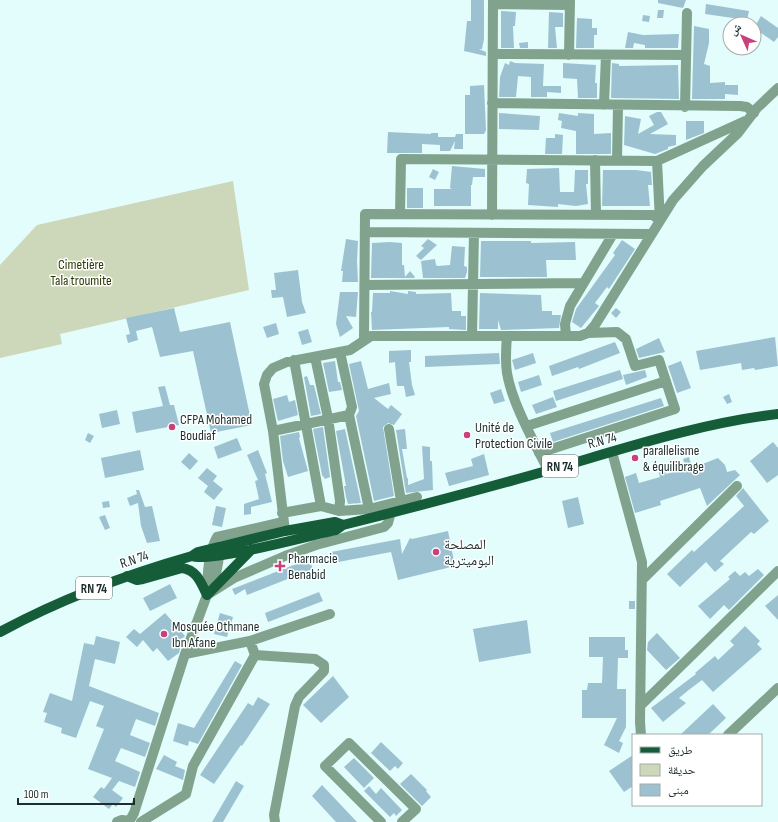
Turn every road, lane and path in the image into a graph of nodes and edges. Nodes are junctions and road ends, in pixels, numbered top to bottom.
1 (493, 2) edge
2 (570, 2) edge
3 (687, 13) dead end
4 (493, 54) junction
5 (570, 55) junction
6 (606, 55) junction
7 (686, 55) junction
8 (778, 88) edge
9 (492, 104) junction
10 (604, 105) junction
11 (618, 106) junction
12 (685, 107) junction
13 (751, 116) junction
14 (492, 159) junction
15 (595, 160) junction
16 (617, 160) junction
17 (657, 161) junction
18 (400, 214) junction
19 (492, 215) junction
20 (596, 215) junction
21 (660, 221) junction
22 (365, 232) junction
23 (474, 233) junction
24 (613, 234) junction
25 (652, 234) junction
26 (583, 283) junction
27 (474, 284) junction
28 (364, 285) junction
29 (588, 333) junction
30 (472, 336) junction
31 (507, 336) junction
32 (566, 336) junction
33 (364, 339) junction
34 (340, 352) junction
35 (315, 357) junction
36 (294, 360) junction
37 (666, 381) junction
38 (778, 414) edge
39 (349, 415) junction
40 (328, 418) junction
41 (307, 423) junction
42 (527, 426) junction
43 (389, 429) dead end
44 (273, 431) junction
45 (612, 452) junction
46 (539, 453) junction
47 (548, 470) junction
48 (737, 486) dead end
49 (417, 497) dead end
50 (401, 501) junction
51 (321, 506) junction
52 (369, 509) junction
53 (339, 511) junction
54 (391, 512) junction
55 (283, 522) junction
56 (345, 524) junction
57 (350, 536) junction
58 (252, 549) junction
59 (216, 552) junction
60 (778, 572) edge
61 (127, 576) junction
62 (643, 578) junction
63 (207, 595) junction
64 (330, 614) dead end
65 (0, 632) edge
66 (250, 641) junction
67 (185, 654) junction
68 (255, 655) junction
69 (778, 688) edge
70 (640, 706) junction
71 (642, 734) edge
72 (729, 734) edge
73 (116, 822) edge
74 (129, 822) edge
75 (141, 822) edge
76 (275, 822) edge
77 (380, 822) edge
78 (402, 822) edge

1 - 2 street
1 - 4 street
2 - 5 street
3 - 7 street
4 - 5 street
4 - 9 street
5 - 6 street
6 - 7 street
6 - 10 street
7 - 12 street
8 - 13 street
9 - 10 street
9 - 14 street
10 - 11 street
11 - 12 street
11 - 16 street
12 - 13 street
13 - 17 street
13 - 21 street
14 - 15 street
14 - 18 street
14 - 19 street
15 - 16 street
15 - 20 street
16 - 17 street
17 - 21 street
18 - 19 street
18 - 22 street
19 - 20 street
20 - 21 street
21 - 25 street
22 - 23 street
22 - 28 street
23 - 24 street
23 - 27 street
24 - 25 street
24 - 26 street
25 - 29 street
26 - 27 street
26 - 32 street
27 - 28 street
27 - 30 street
28 - 33 street
29 - 32 street
29 - 37 street
30 - 31 street
30 - 33 street
31 - 32 street
31 - 42 street
33 - 34 street
34 - 35 street
34 - 39 street
35 - 36 street
35 - 40 street
36 - 41 street
36 - 44 street
37 - 42 street
37 - 46 street
38 - 45 main road, R.N 74 / RN 74
39 - 40 street
39 - 52 street
40 - 41 street
40 - 53 street
41 - 44 street
41 - 51 street
42 - 46 street
43 - 50 street
44 - 55 street
45 - 47 main road, R.N 74 / RN 74
45 - 62 street
46 - 47 street
47 - 54 main road, R.N 74 / RN 74
48 - 62 street
49 - 50 street
50 - 52 street
51 - 53 street
51 - 55 street
52 - 53 street
54 - 56 main road, R.N 74 / RN 74
54 - 57 street
55 - 56 main road, R.N 74 / RN 74
55 - 59 main road, R.N 74 / RN 74
56 - 57 street
56 - 58 main road, R.N 74 / RN 74
57 - 63 street
58 - 59 main road, R.N 74 / RN 74
58 - 63 main road
59 - 61 main road, R.N 74 / RN 74
59 - 63 street
60 - 70 street
61 - 63 main road
61 - 65 main road, R.N 74 / RN 74
62 - 70 street
63 - 67 street
64 - 66 street
66 - 67 street
66 - 68 street
67 - 74 street
68 - 75 street
68 - 76 street
69 - 72 street
70 - 71 street
73 - 74 street
77 - 78 street

